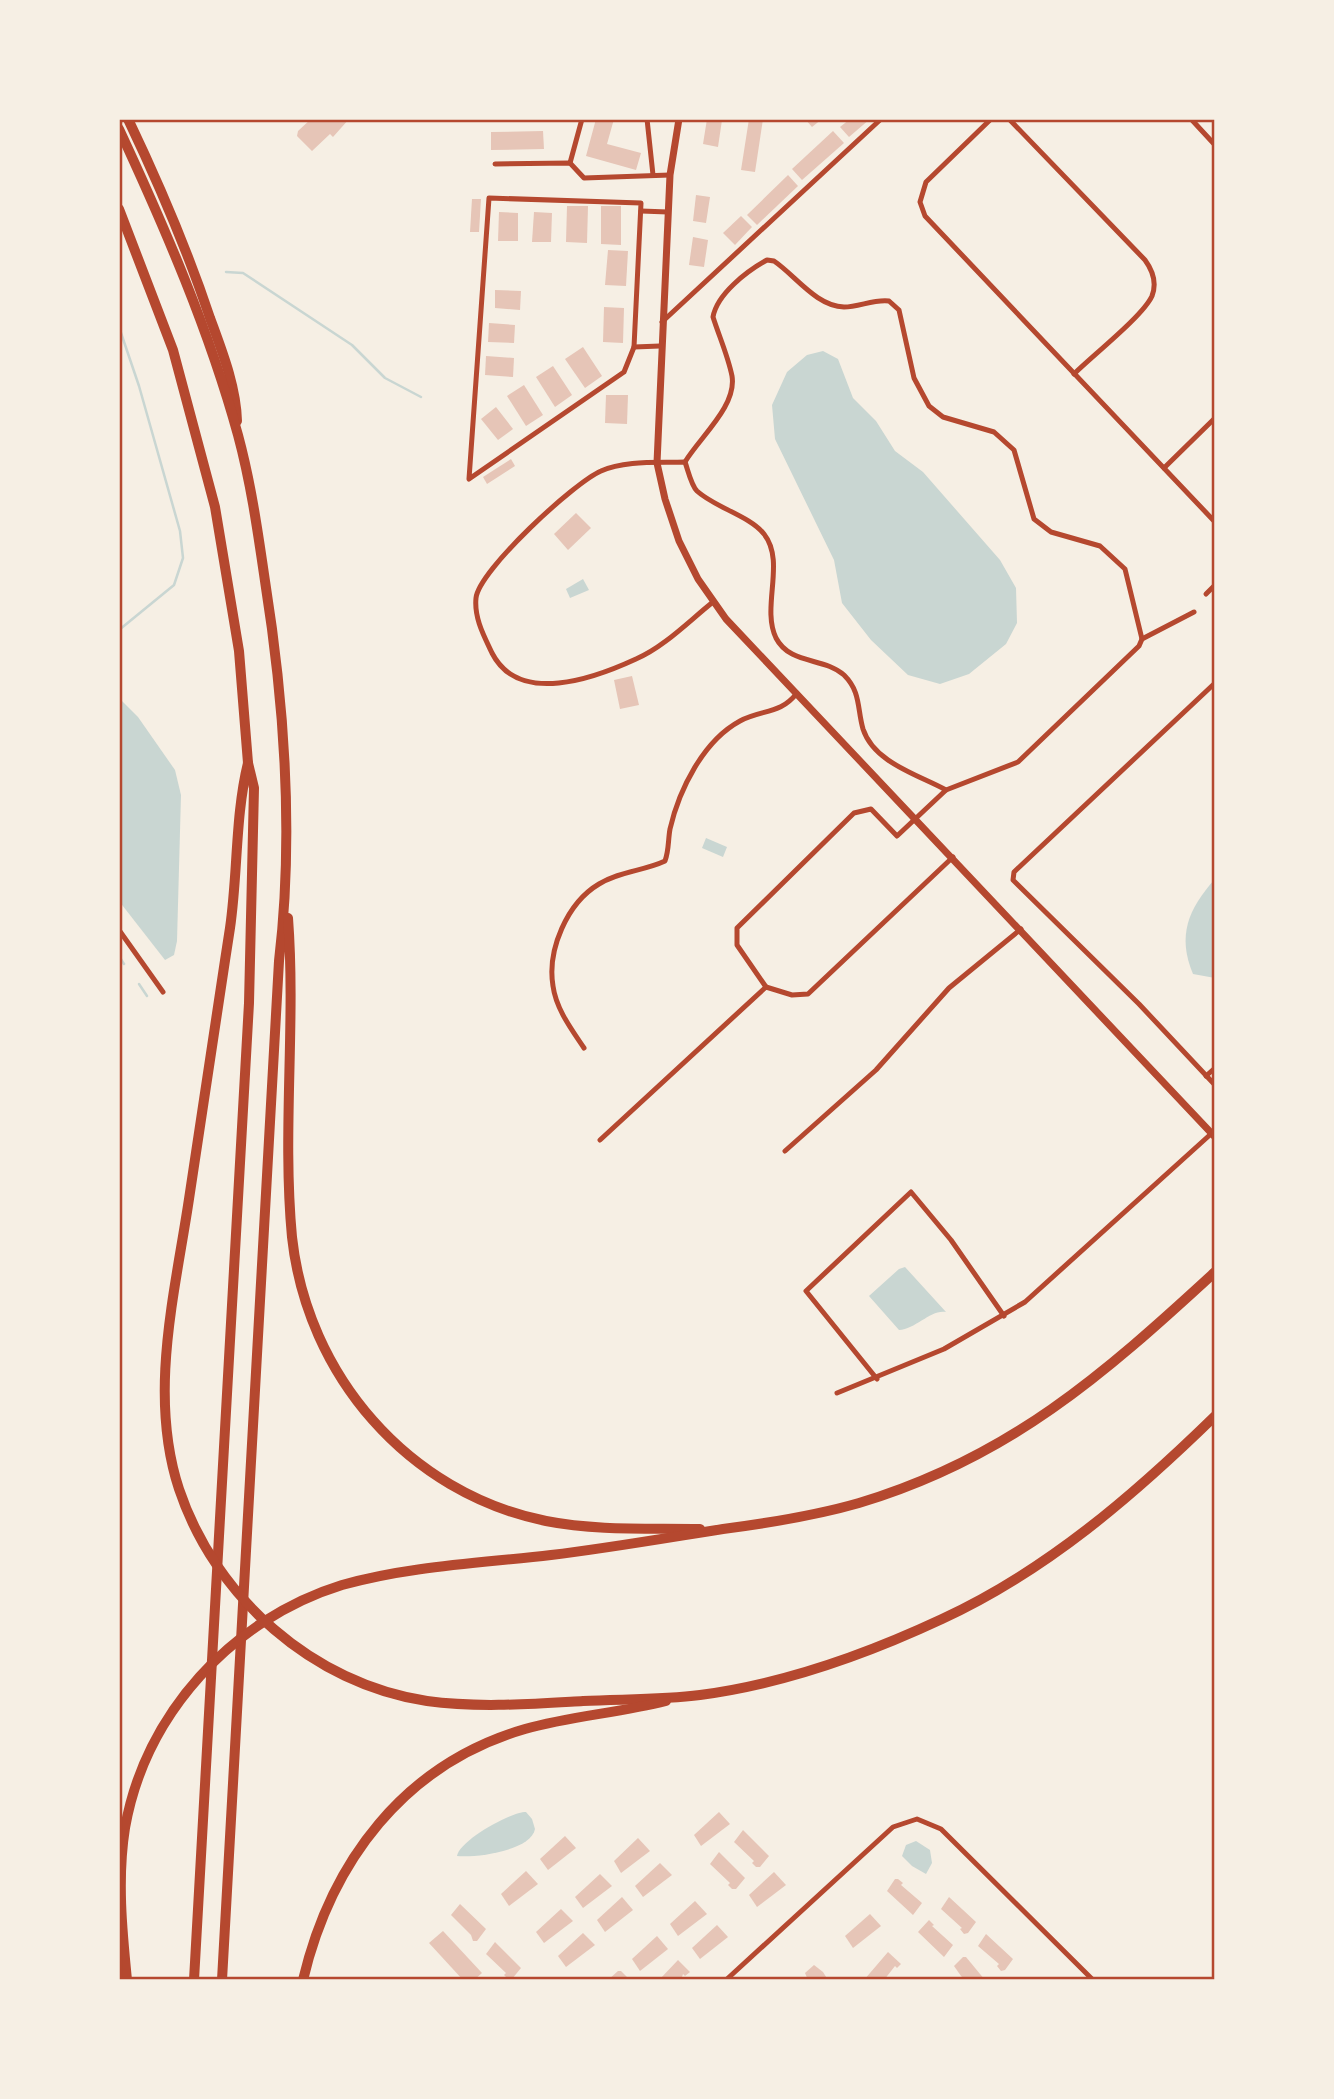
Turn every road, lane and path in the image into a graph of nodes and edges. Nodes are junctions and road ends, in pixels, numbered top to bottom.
1 (128, 119) edge
2 (582, 119) edge
3 (648, 119) edge
4 (679, 119) edge
5 (881, 119) edge
6 (991, 119) edge
7 (1009, 119) edge
8 (1191, 119) edge
9 (119, 129) edge
10 (1215, 145) edge
11 (570, 163) junction
12 (495, 164) dead end
13 (670, 175) junction
14 (653, 176) junction
15 (119, 209) edge
16 (641, 211) junction
17 (667, 212) junction
18 (661, 323) junction
19 (660, 346) junction
20 (634, 347) junction
21 (1074, 374) junction
22 (1215, 418) edge
23 (238, 436) junction
24 (685, 462) junction
25 (657, 463) junction
26 (1164, 468) junction
27 (1215, 522) edge
28 (1215, 585) edge
29 (1206, 594) dead end
30 (713, 602) junction
31 (1194, 612) dead end
32 (1142, 639) junction
33 (1215, 683) edge
34 (797, 693) junction
35 (248, 763) junction
36 (946, 790) junction
37 (916, 820) junction
38 (953, 857) junction
39 (287, 895) junction
40 (1021, 929) junction
41 (119, 930) edge
42 (766, 987) junction
43 (163, 992) dead end
44 (584, 1048) dead end
45 (1215, 1068) edge
46 (1206, 1076) junction
47 (1215, 1085) edge
48 (1213, 1135) edge
49 (600, 1140) dead end
50 (785, 1151) dead end
51 (1215, 1272) edge
52 (1003, 1316) junction
53 (877, 1379) junction
54 (838, 1393) dead end
55 (1215, 1416) edge
56 (721, 1530) junction
57 (687, 1696) junction
58 (127, 1980) edge
59 (194, 1980) edge
60 (222, 1980) edge
61 (303, 1980) edge
62 (726, 1980) edge
63 (1093, 1980) edge

1 - 23 highway
2 - 11 street
3 - 14 street
4 - 13 street
5 - 18 street
6 - 21 street
7 - 21 street
8 - 10 street
9 - 23 highway
11 - 12 street
11 - 14 street
13 - 14 street
13 - 17 street
15 - 35 highway
16 - 17 street
16 - 20 street
16 - 20 street
17 - 18 street
18 - 19 street
19 - 20 street
19 - 25 street
21 - 26 street
22 - 26 street
23 - 39 highway
24 - 25 street
24 - 32 street
24 - 36 street
25 - 30 street
25 - 30 street
26 - 27 street
28 - 29 street
30 - 34 street
31 - 32 street
32 - 36 street
33 - 46 street
34 - 37 street
34 - 44 street
35 - 57 highway
35 - 59 highway
36 - 37 street
37 - 38 street
37 - 42 street
38 - 40 street
38 - 42 street
39 - 56 highway
39 - 60 highway
40 - 48 street
40 - 50 street
41 - 43 street
42 - 49 street
45 - 46 street
46 - 47 street
48 - 52 street
51 - 56 highway
52 - 53 street
52 - 53 street
53 - 54 street
55 - 57 highway
56 - 58 highway
57 - 61 highway
62 - 63 street

